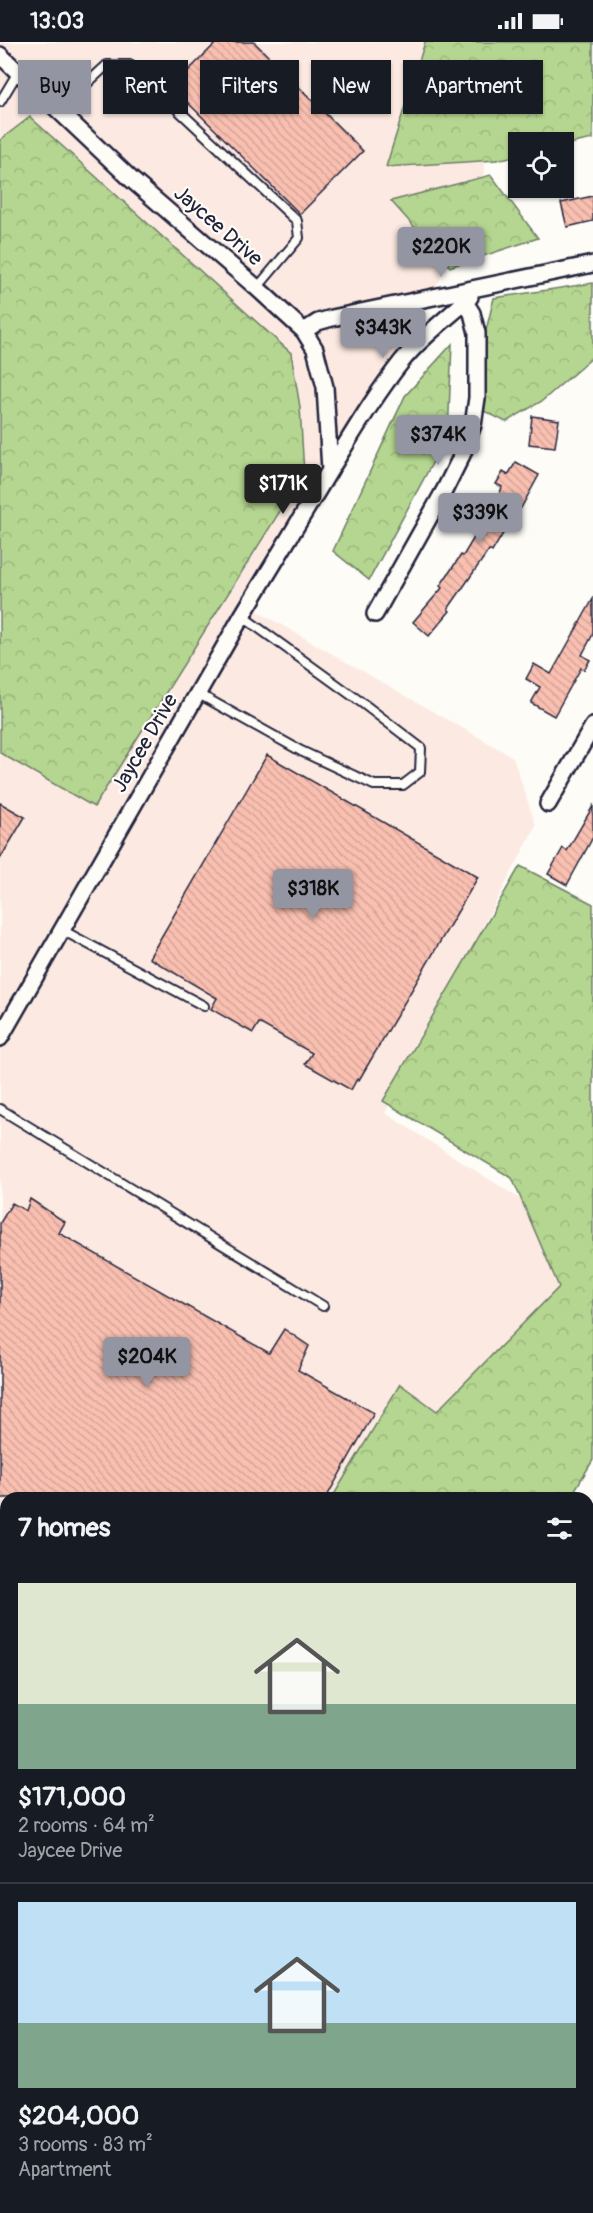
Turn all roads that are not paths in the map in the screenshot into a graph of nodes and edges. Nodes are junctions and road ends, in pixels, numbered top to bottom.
1 (0, 55) edge
2 (18, 72) joint
3 (91, 79) edge
4 (0, 102) edge
5 (62, 114) edge
6 (593, 264) edge
7 (481, 287) junction
8 (257, 288) junction
9 (465, 302) junction
10 (304, 331) junction
11 (330, 470) junction
12 (375, 614) dead end
13 (242, 616) junction
14 (197, 693) junction
15 (593, 726) edge
16 (548, 804) dead end
17 (62, 930) junction
18 (204, 1006) dead end
19 (0, 1038) edge
20 (0, 1108) edge
21 (323, 1306) dead end

1 - 2 street, Jaycee Drive
2 - 4 lane
3 - 8 lane
5 - 8 street, Jaycee Drive
6 - 7 street
7 - 9 street, Jaycee Drive
7 - 10 street
8 - 10 street, Jaycee Drive
9 - 11 street, Jaycee Drive
9 - 12 street
10 - 11 street, Jaycee Drive
11 - 13 street, Jaycee Drive
13 - 14 street, Jaycee Drive
13 - 14 lane
14 - 17 street, Jaycee Drive
15 - 16 street
17 - 18 lane
17 - 19 street, Jaycee Drive
20 - 21 lane

